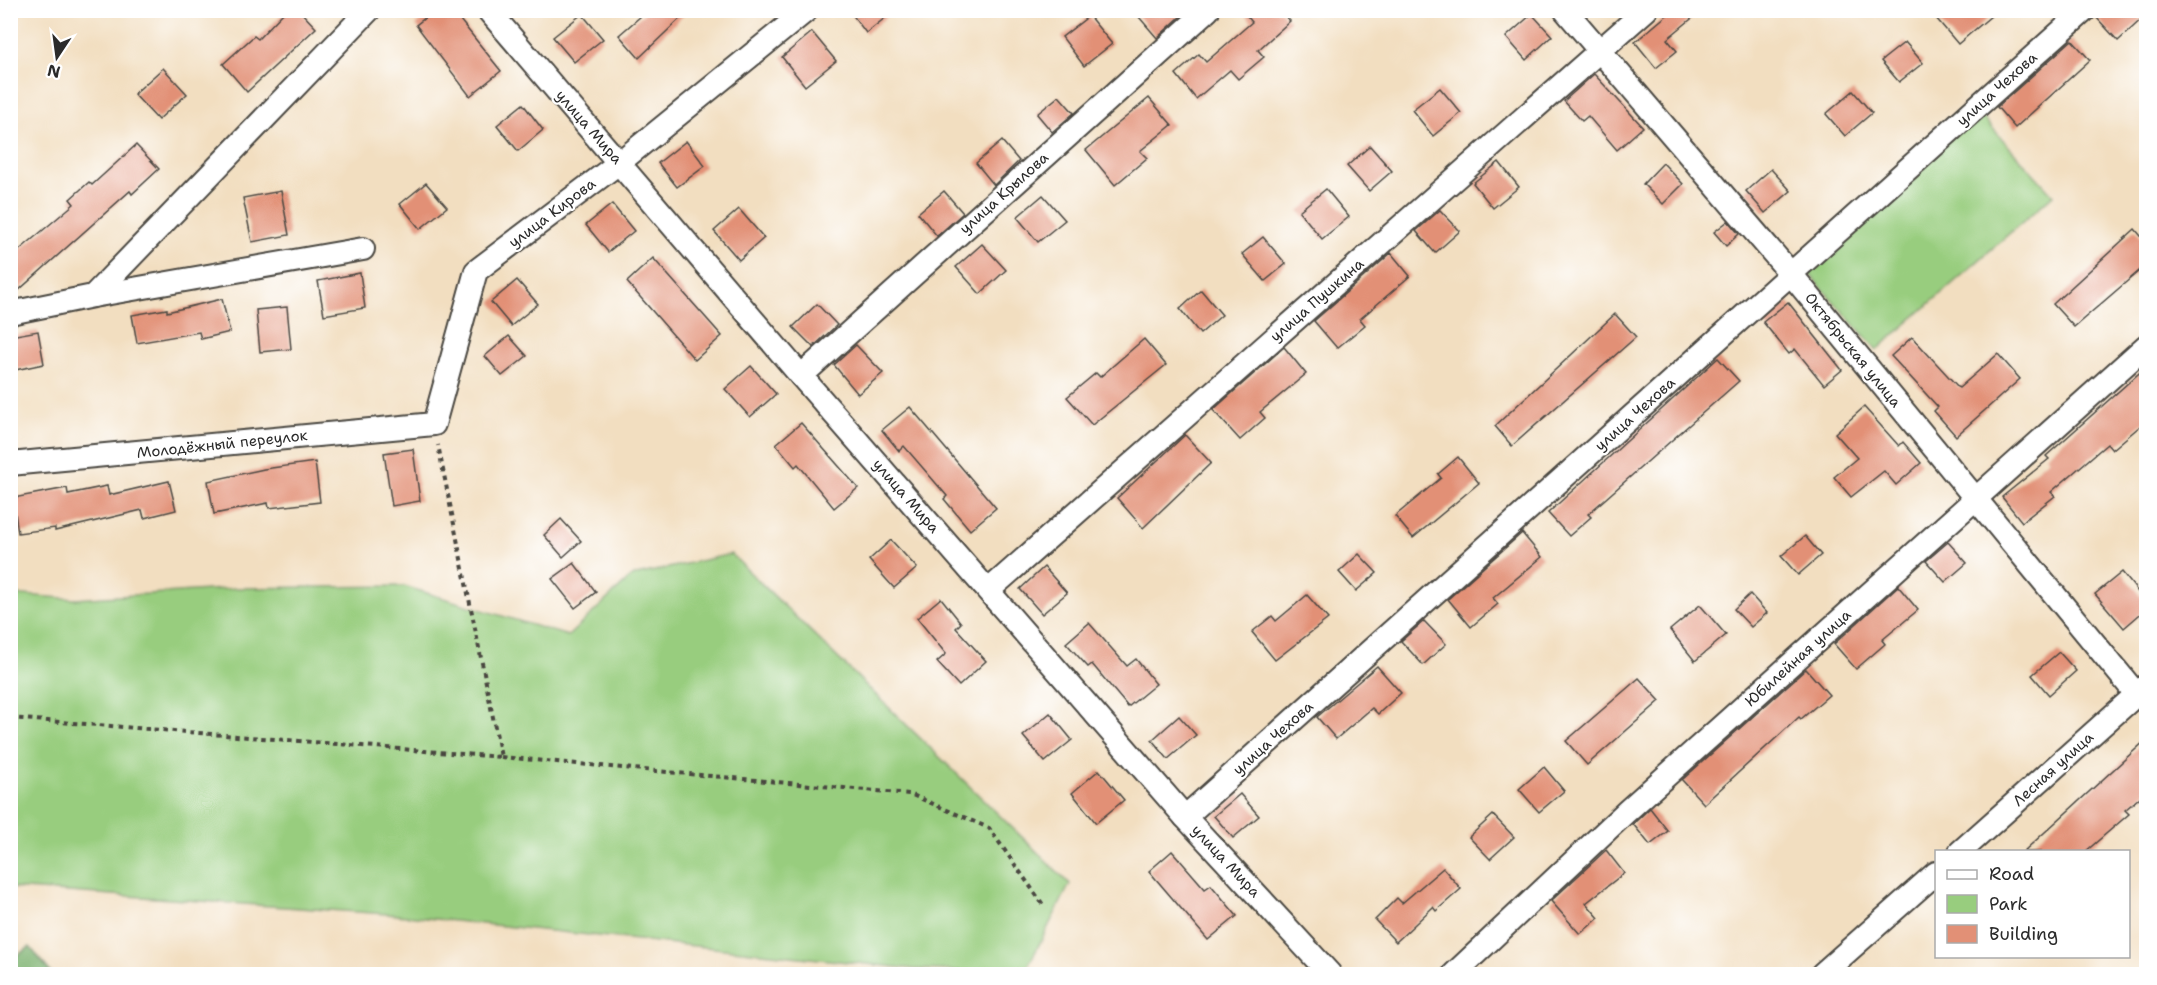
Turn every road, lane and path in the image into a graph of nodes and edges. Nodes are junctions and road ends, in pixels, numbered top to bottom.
1 (369, 10) edge
2 (488, 10) edge
3 (807, 10) edge
4 (1208, 10) edge
5 (1565, 10) edge
6 (1646, 10) edge
7 (2085, 10) edge
8 (1599, 52) junction
9 (620, 162) junction
10 (363, 249) dead end
11 (1791, 274) junction
12 (93, 296) junction
13 (10, 313) edge
14 (2146, 346) edge
15 (801, 376) junction
16 (434, 423) junction
17 (10, 465) edge
18 (1976, 499) junction
19 (989, 590) junction
20 (2142, 690) edge
21 (10, 718) edge
22 (501, 757) junction
23 (1185, 817) junction
24 (1962, 850) edge
25 (1935, 874) edge
26 (1044, 906) dead end
27 (1330, 975) edge
28 (1454, 975) edge
29 (1822, 975) edge

1 - 12 street
2 - 9 street, улица Мира
3 - 9 street, улица Кирова
4 - 15 street, улица Крылова
5 - 8 street, Октябрьская улица
6 - 8 street, улица Пушкина
7 - 11 street, улица Чехова
8 - 11 street, Октябрьская улица
8 - 19 street, улица Пушкина
9 - 15 street, улица Мира
9 - 16 street, улица Кирова
10 - 12 street
11 - 18 street, Октябрьская улица
11 - 23 street, улица Чехова
12 - 13 street
14 - 18 street, Юбилейная улица
15 - 19 street, улица Мира
16 - 17 street, Молодёжный переулок
16 - 22 path
18 - 20 street, Октябрьская улица
18 - 28 street, Юбилейная улица
19 - 23 street, улица Мира
20 - 24 street, Лесная улица
21 - 22 path
22 - 26 path
23 - 27 street, улица Мира
25 - 29 street

